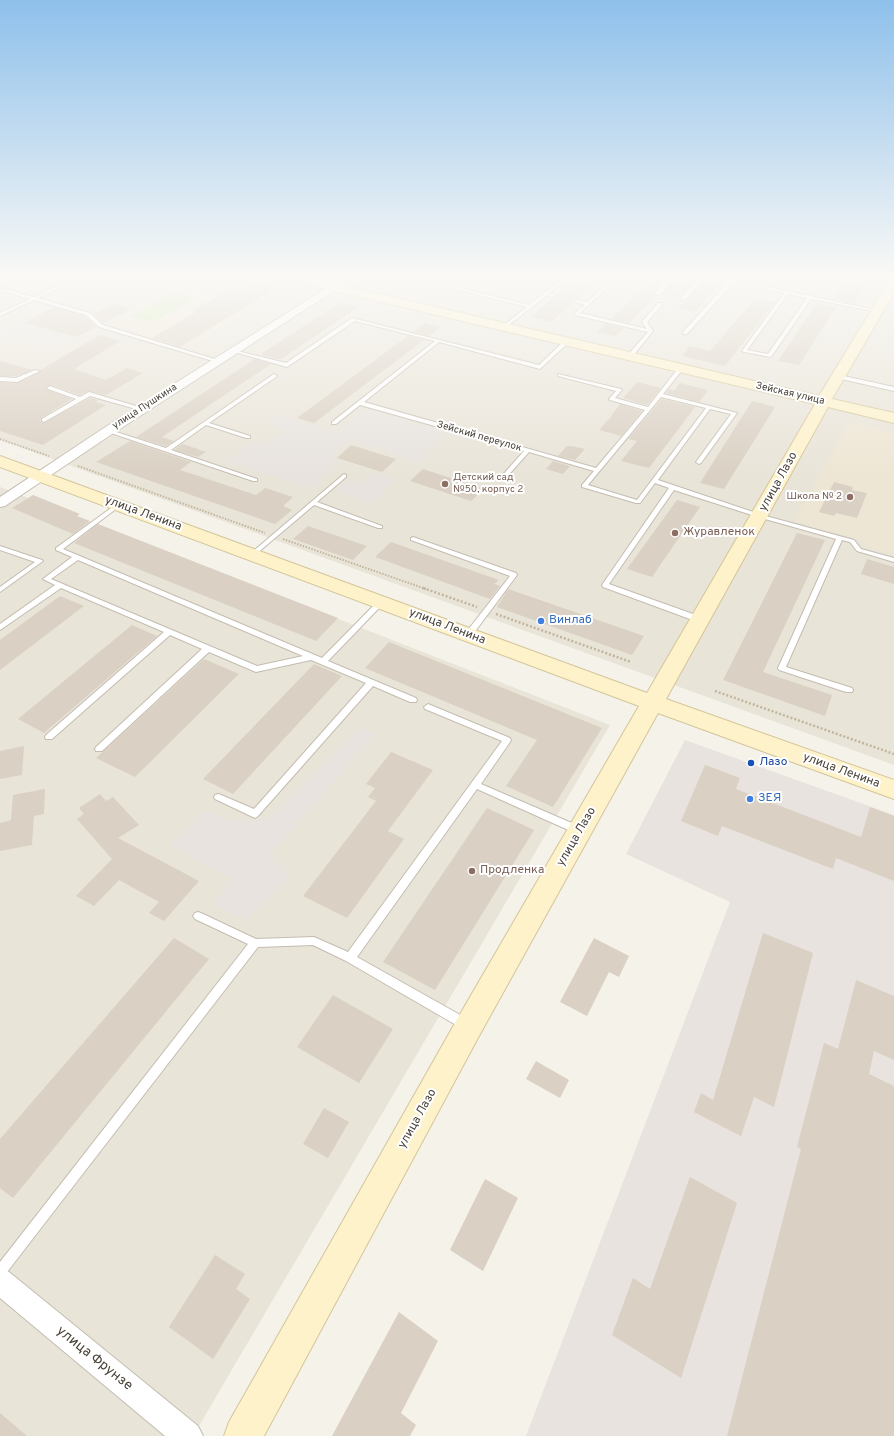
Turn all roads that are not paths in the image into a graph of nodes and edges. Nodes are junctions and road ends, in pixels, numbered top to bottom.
1 (158, 343) edge
2 (246, 343) edge
3 (320, 343) edge
4 (436, 343) edge
5 (441, 343) edge
6 (565, 343) edge
7 (575, 343) edge
8 (641, 343) edge
9 (750, 343) edge
10 (778, 343) edge
11 (859, 343) edge
12 (233, 351) junction
13 (630, 356) junction
14 (218, 361) junction
15 (681, 368) junction
16 (36, 371) dead end
17 (560, 375) dead end
18 (274, 376) dead end
19 (839, 377) junction
20 (0, 379) edge
21 (50, 388) dead end
22 (894, 389) edge
23 (660, 395) junction
24 (80, 399) junction
25 (824, 402) junction
26 (360, 403) junction
27 (709, 407) junction
28 (143, 409) junction
29 (649, 409) junction
30 (894, 418) edge
31 (44, 420) dead end
32 (334, 423) dead end
33 (204, 424) junction
34 (108, 431) junction
35 (248, 437) dead end
36 (167, 450) junction
37 (527, 451) junction
38 (0, 461) edge
39 (699, 462) dead end
40 (598, 470) junction
41 (40, 476) junction
42 (344, 476) dead end
43 (502, 479) dead end
44 (255, 480) dead end
45 (654, 481) junction
46 (672, 487) junction
47 (0, 503) edge
48 (313, 503) junction
49 (118, 505) junction
50 (760, 516) junction
51 (380, 527) dead end
52 (840, 538) junction
53 (413, 539) dead end
54 (0, 548) edge
55 (253, 554) junction
56 (77, 557) junction
57 (894, 560) edge
58 (60, 585) junction
59 (0, 590) edge
60 (381, 602) junction
61 (701, 620) junction
62 (0, 628) edge
63 (169, 632) junction
64 (468, 634) junction
65 (207, 649) junction
66 (311, 657) junction
67 (323, 662) junction
68 (372, 682) junction
69 (849, 690) dead end
70 (413, 700) dead end
71 (653, 705) junction
72 (428, 707) dead end
73 (49, 737) dead end
74 (99, 749) dead end
75 (475, 785) junction
76 (894, 790) edge
77 (218, 798) dead end
78 (580, 831) junction
79 (198, 916) dead end
80 (255, 943) junction
81 (350, 958) junction
82 (469, 1026) junction
83 (0, 1272) edge
84 (0, 1281) edge
85 (188, 1436) edge
86 (243, 1436) edge

1 - 14 lane
2 - 12 street, улица Пушкина
3 - 12 lane
4 - 26 lane
5 - 6 lane
7 - 13 main road, Зейская улица
8 - 13 lane
9 - 10 lane
11 - 19 main road, улица Лазо
12 - 14 street, улица Пушкина
13 - 15 main road, Зейская улица
14 - 28 street, улица Пушкина
15 - 23 lane
15 - 25 main road, Зейская улица
16 - 20 lane
17 - 29 lane
18 - 33 lane
19 - 22 lane
19 - 25 main road, улица Лазо
21 - 24 lane
23 - 27 lane
23 - 29 lane
24 - 28 lane
24 - 31 lane
25 - 30 main road, Зейская улица
25 - 50 main road, улица Лазо
26 - 32 lane
26 - 37 lane, Зейский переулок
27 - 39 lane
27 - 45 lane
28 - 34 street, улица Пушкина
29 - 40 lane
33 - 35 lane
33 - 36 lane
34 - 36 lane
34 - 41 street, улица Пушкина
36 - 44 lane
37 - 40 lane, Зейский переулок
37 - 43 lane
38 - 41 main road, улица Ленина
40 - 45 lane
41 - 47 street, улица Пушкина
41 - 49 main road, улица Ленина
42 - 48 lane
45 - 46 lane
46 - 50 lane
46 - 61 lane
48 - 51 lane
48 - 55 lane
49 - 55 main road, улица Ленина
49 - 56 lane
50 - 52 lane
50 - 61 main road, улица Лазо
52 - 57 lane
52 - 69 lane
53 - 64 lane
54 - 59 lane
55 - 60 main road, улица Ленина
56 - 58 lane
56 - 66 lane
58 - 62 lane
58 - 63 lane
60 - 64 main road, улица Ленина
60 - 67 lane
61 - 71 main road, улица Лазо
63 - 65 lane
63 - 73 lane
64 - 71 main road, улица Ленина
65 - 66 lane
65 - 74 lane
66 - 67 lane
67 - 68 lane
68 - 70 lane
68 - 77 lane
71 - 76 main road, улица Ленина
71 - 78 main road, улица Лазо
72 - 75 lane
75 - 78 lane
75 - 81 lane
78 - 82 main road, улица Лазо
79 - 80 lane
80 - 81 lane
80 - 83 lane
81 - 82 lane
82 - 86 main road, улица Лазо
84 - 85 street, улица Фрунзе

